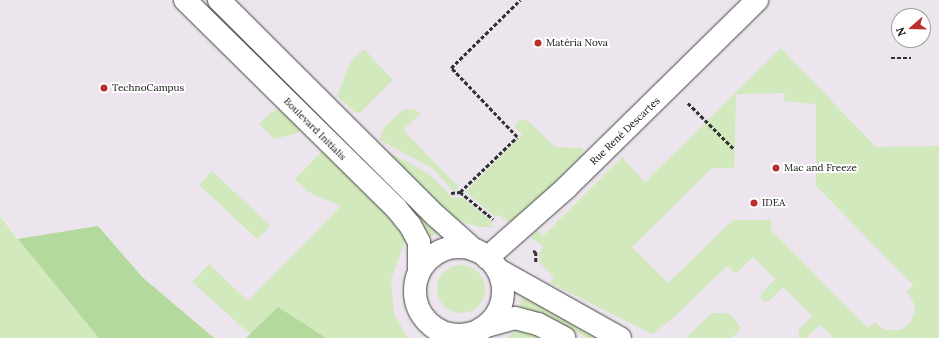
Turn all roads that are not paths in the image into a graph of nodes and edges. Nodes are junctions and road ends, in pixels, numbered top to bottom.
1 (185, 0) edge
2 (219, 0) edge
3 (757, 0) edge
4 (486, 259) junction
5 (419, 271) junction
6 (486, 326) junction
7 (564, 338) edge
8 (620, 338) edge

1 - 5 street, Boulevard Initialis
2 - 4 street, Boulevard Initialis
3 - 4 street, Rue René Descartes
4 - 5 street, Boulevard Initialis
4 - 6 street
4 - 8 street, Boulevard Initialis
5 - 6 street, Boulevard Initialis
6 - 7 street, Boulevard Initialis

